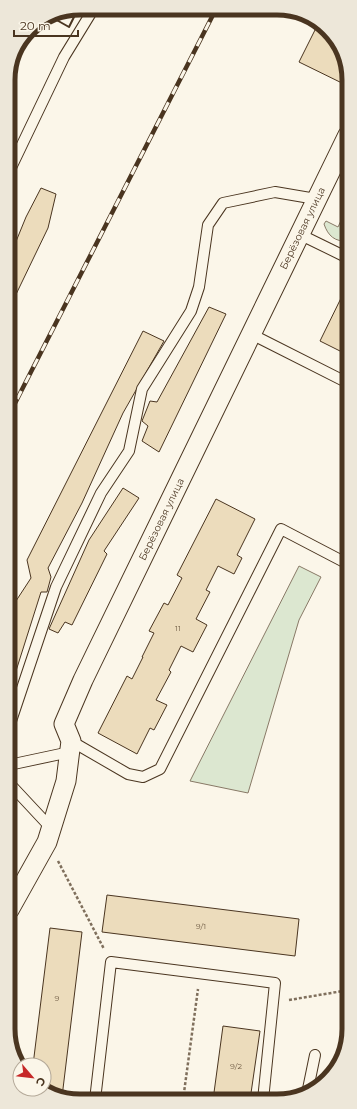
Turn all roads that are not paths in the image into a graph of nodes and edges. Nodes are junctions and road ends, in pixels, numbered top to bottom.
1 (90, 15) edge
2 (342, 148) edge
3 (15, 159) edge
4 (316, 199) junction
5 (299, 234) junction
6 (342, 255) edge
7 (251, 334) junction
8 (342, 380) edge
9 (342, 561) edge
10 (15, 709) edge
11 (70, 747) junction
12 (15, 763) edge
13 (15, 791) edge
14 (49, 835) junction
15 (15, 899) edge
16 (315, 1055) dead end
17 (309, 1085) edge
18 (96, 1094) edge
19 (264, 1094) edge

1 - 3 lane
2 - 4 street, Берёзовая улица
4 - 5 street, Берёзовая улица
4 - 10 lane
5 - 6 lane
5 - 7 street, Берёзовая улица
7 - 8 lane
7 - 11 street, Берёзовая улица
9 - 11 lane
11 - 12 lane
11 - 14 street, Берёзовая улица
13 - 14 lane
14 - 15 street, Берёзовая улица
16 - 17 lane
18 - 19 lane

